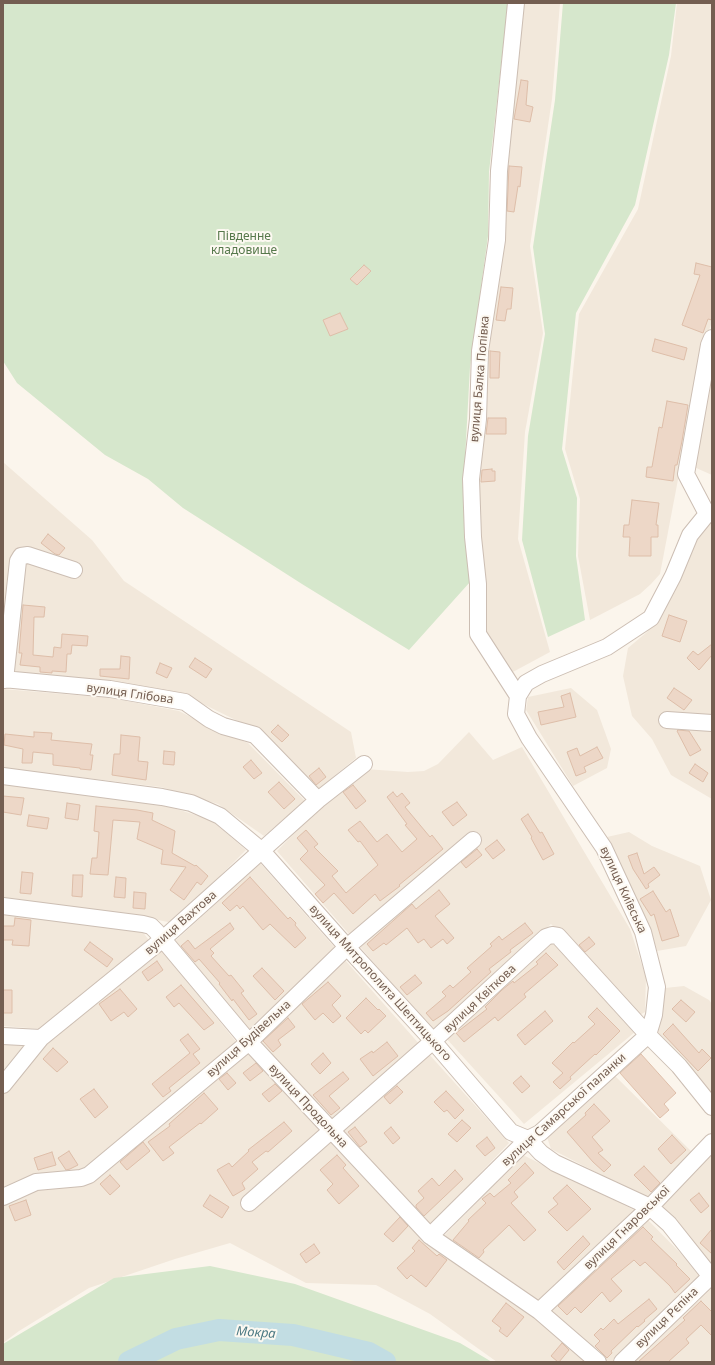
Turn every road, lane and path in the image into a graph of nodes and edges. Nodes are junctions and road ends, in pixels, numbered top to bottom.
1 (516, 3) edge
2 (712, 338) edge
3 (709, 512) edge
4 (74, 570) dead end
5 (4, 680) edge
6 (518, 696) junction
7 (667, 720) dead end
8 (712, 723) edge
9 (364, 764) dead end
10 (3, 776) edge
11 (318, 800) junction
12 (473, 840) dead end
13 (262, 851) junction
14 (3, 906) edge
15 (162, 939) junction
16 (347, 947) junction
17 (648, 1035) junction
18 (3, 1036) edge
19 (41, 1038) junction
20 (433, 1041) junction
21 (249, 1042) junction
22 (3, 1085) edge
23 (712, 1107) edge
24 (332, 1131) junction
25 (528, 1139) junction
26 (712, 1142) edge
27 (3, 1197) edge
28 (249, 1203) dead end
29 (650, 1207) junction
30 (430, 1236) junction
31 (712, 1276) edge
32 (539, 1311) junction
33 (598, 1362) edge
34 (622, 1362) edge

1 - 6 street, вулиця Балка Попівка
2 - 3 street
3 - 6 street
4 - 5 street
5 - 11 street, вулиця Глібова
6 - 17 street, вулиця Київська
7 - 8 street
9 - 11 street, вулиця Вахтова
10 - 13 street, вулиця Митрополита Шептицького
11 - 13 street, вулиця Вахтова
12 - 16 street, вулиця Будівельна
13 - 15 street, вулиця Вахтова
13 - 16 street, вулиця Митрополита Шептицького
14 - 15 street, вулиця Продольна
15 - 19 street, вулиця Вахтова
15 - 21 street, вулиця Продольна
16 - 20 street, вулиця Митрополита Шептицького
16 - 21 street, вулиця Будівельна
17 - 20 street, вулиця Квіткова
17 - 23 street
17 - 25 street, вулиця Самарської паланки
18 - 19 street
19 - 22 street, вулиця Вахтова
20 - 24 street, вулиця Квіткова
20 - 25 street, вулиця Митрополита Шептицького
21 - 24 street, вулиця Продольна
21 - 27 street, вулиця Будівельна
24 - 28 street, вулиця Квіткова
24 - 30 street, вулиця Продольна
25 - 29 street, вулиця Митрополита Шептицького
25 - 30 street, вулиця Самарської паланки
26 - 29 street, вулиця Гнаровської
29 - 31 street, вулиця Митрополита Шептицького
29 - 32 street, вулиця Гнаровської
30 - 32 street, вулиця Продольна
31 - 34 street, вулиця Рєпіна
32 - 33 street, вулиця Продольна

